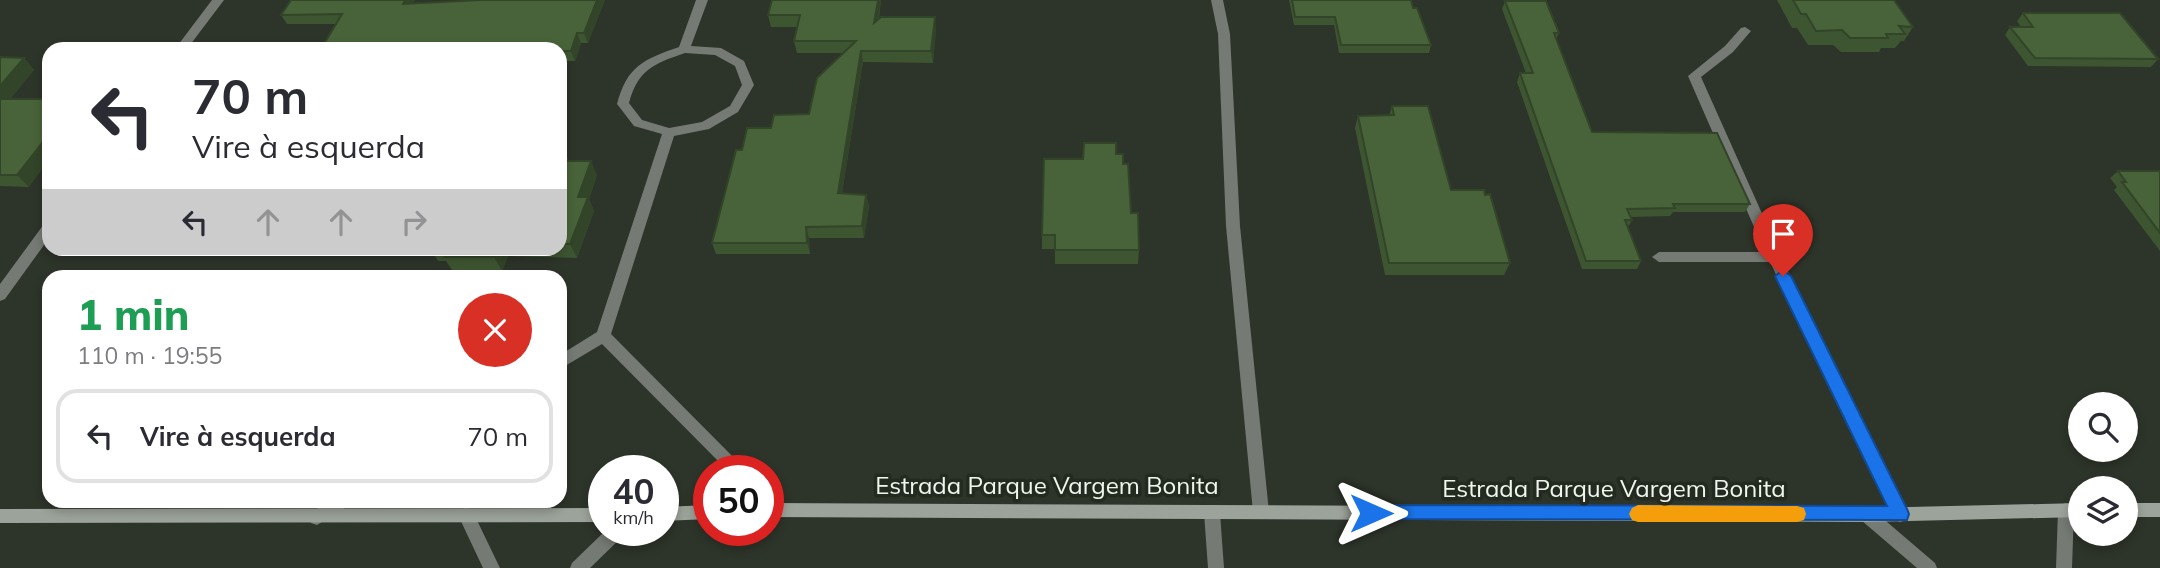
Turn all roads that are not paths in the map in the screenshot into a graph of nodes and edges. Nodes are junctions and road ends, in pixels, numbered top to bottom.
1 (218, 0) edge
2 (702, 0) edge
3 (1217, 0) edge
4 (1745, 31) dead end
5 (186, 42) edge
6 (684, 49) junction
7 (668, 132) junction
8 (42, 238) edge
9 (1659, 257) dead end
10 (1775, 257) junction
11 (0, 295) edge
12 (603, 336) junction
13 (567, 359) edge
14 (723, 455) edge
15 (784, 506) edge
16 (332, 508) edge
17 (2068, 510) edge
18 (2138, 510) edge
19 (2160, 510) edge
20 (1261, 512) junction
21 (1212, 513) junction
22 (1867, 514) junction
23 (1900, 514) junction
24 (466, 515) junction
25 (588, 515) edge
26 (0, 516) edge
27 (317, 518) junction
28 (2068, 542) edge
29 (601, 546) edge
30 (492, 568) edge
31 (578, 568) edge
32 (1216, 568) edge
33 (1928, 568) edge
34 (2064, 568) edge

1 - 5 street
2 - 6 street
3 - 20 street
4 - 10 street
6 - 7 street
6 - 7 street
7 - 12 street
8 - 11 street
9 - 10 street
10 - 23 street
12 - 13 street
12 - 14 street
15 - 21 main road, Estrada Parque Vargem Bonita
16 - 27 street
17 - 23 main road, Estrada Parque Vargem Bonita
18 - 19 main road
20 - 21 main road, Estrada Parque Vargem Bonita
20 - 22 main road, Estrada Parque Vargem Bonita
21 - 32 street
22 - 23 main road, Estrada Parque Vargem Bonita
22 - 33 street
24 - 25 main road
24 - 27 main road
24 - 30 street
26 - 27 main road
28 - 34 street
29 - 31 street

